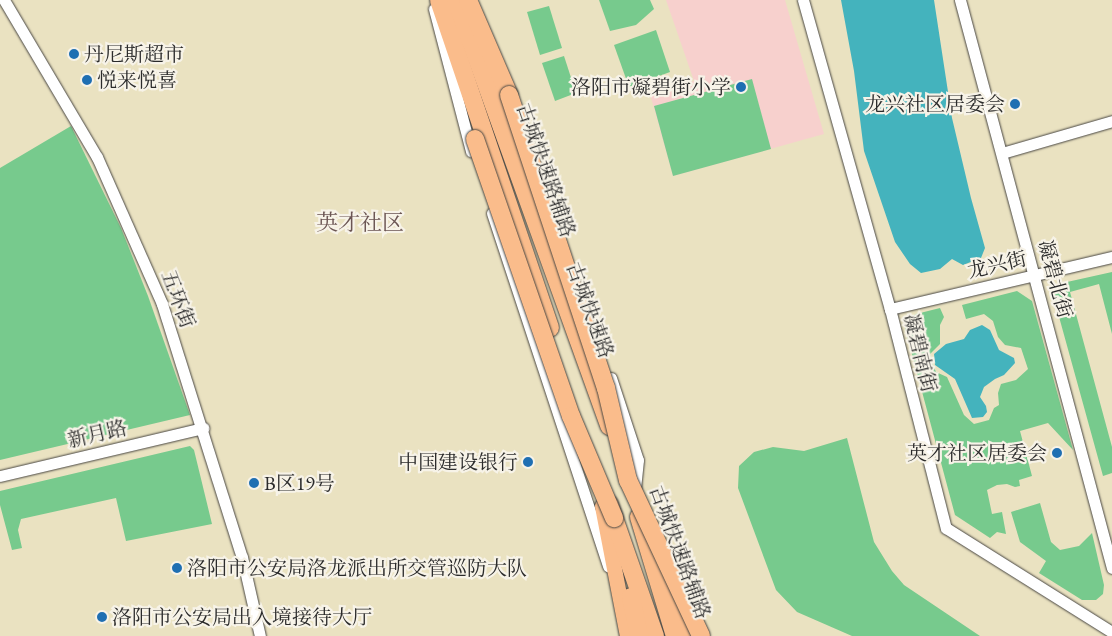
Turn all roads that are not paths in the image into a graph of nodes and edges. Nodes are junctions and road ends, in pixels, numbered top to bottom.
1 (4, 0) edge
2 (432, 0) edge
3 (439, 0) edge
4 (456, 0) edge
5 (468, 0) edge
6 (803, 0) edge
7 (960, 0) edge
8 (1112, 121) edge
9 (1002, 152) junction
10 (1112, 257) edge
11 (1035, 275) junction
12 (890, 309) junction
13 (202, 428) junction
14 (0, 476) edge
15 (632, 484) junction
16 (614, 518) junction
17 (1112, 568) edge
18 (1112, 632) edge
19 (260, 636) edge
20 (627, 636) edge
21 (639, 636) edge
22 (655, 636) edge
23 (675, 636) edge
24 (689, 636) edge
25 (701, 636) edge

1 - 13 street, 五环街
2 - 16 highway, bridge
2 - 20 main road
3 - 16 highway, bridge
4 - 15 highway, 古城快速路, bridge
5 - 15 main road, 古城快速路辅路
5 - 15 highway, bridge
6 - 12 street, 凝碧南街
7 - 9 street, 凝碧北街
8 - 9 street
9 - 11 street, 凝碧北街
10 - 11 street, 龙兴街
11 - 12 street, 龙兴街
11 - 17 street, 凝碧北街
12 - 18 street, 凝碧南街
13 - 14 street, 新月路
13 - 19 street, 五环街
15 - 23 highway, 古城快速路, bridge
15 - 24 main road, 古城快速路辅路
15 - 25 highway, bridge
16 - 21 highway
16 - 22 highway

